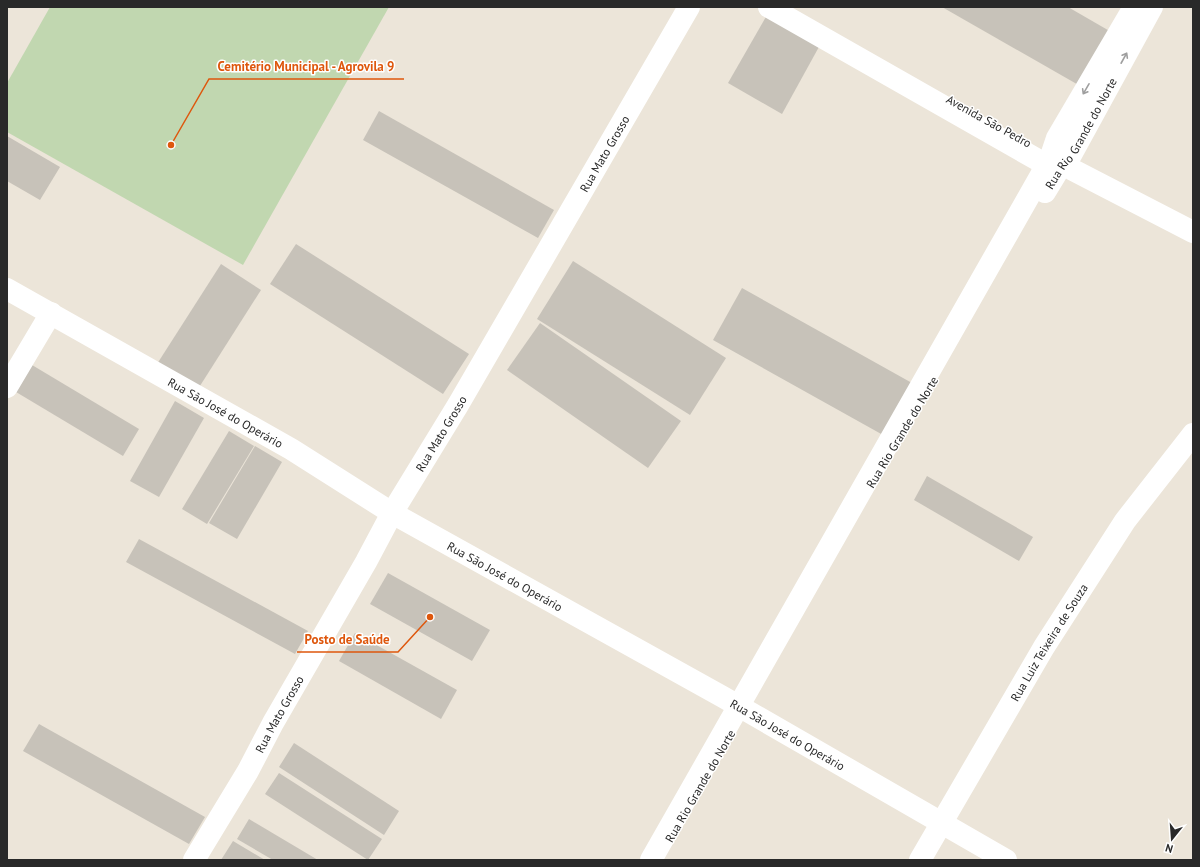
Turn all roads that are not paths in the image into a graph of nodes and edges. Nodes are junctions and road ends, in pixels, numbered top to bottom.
1 (689, 7) edge
2 (769, 7) edge
3 (787, 7) edge
4 (1134, 7) edge
5 (1152, 7) edge
6 (1057, 160) junction
7 (1041, 175) joint
8 (1193, 232) edge
9 (7, 289) edge
10 (51, 313) junction
11 (7, 387) edge
12 (1193, 434) edge
13 (392, 513) junction
14 (741, 708) junction
15 (940, 823) junction
16 (194, 860) edge
17 (651, 860) edge
18 (657, 860) edge
19 (920, 860) edge
20 (1006, 860) edge

1 - 13 street, Rua Mato Grosso
2 - 7 street, Avenida São Pedro
3 - 6 street, Avenida São Pedro
4 -> 6 street, Rua Rio Grande do Norte
6 -> 5 street, Rua Rio Grande do Norte
6 - 8 street, Avenida São Pedro
6 - 14 street, Rua Rio Grande do Norte
7 - 14 street, Rua Rio Grande do Norte
9 - 10 street, Rua São José do Operário
10 - 11 street
10 - 13 street, Rua São José do Operário
12 - 15 street, Rua Luiz Teixeira de Souza
13 - 14 street, Rua São José do Operário
13 - 16 street, Rua Mato Grosso
14 - 15 street, Rua São José do Operário
14 - 17 street, Rua Rio Grande do Norte
14 - 18 street, Rua Rio Grande do Norte
15 - 19 street, Rua Luiz Teixeira de Souza
15 - 20 street, Rua São José do Operário

